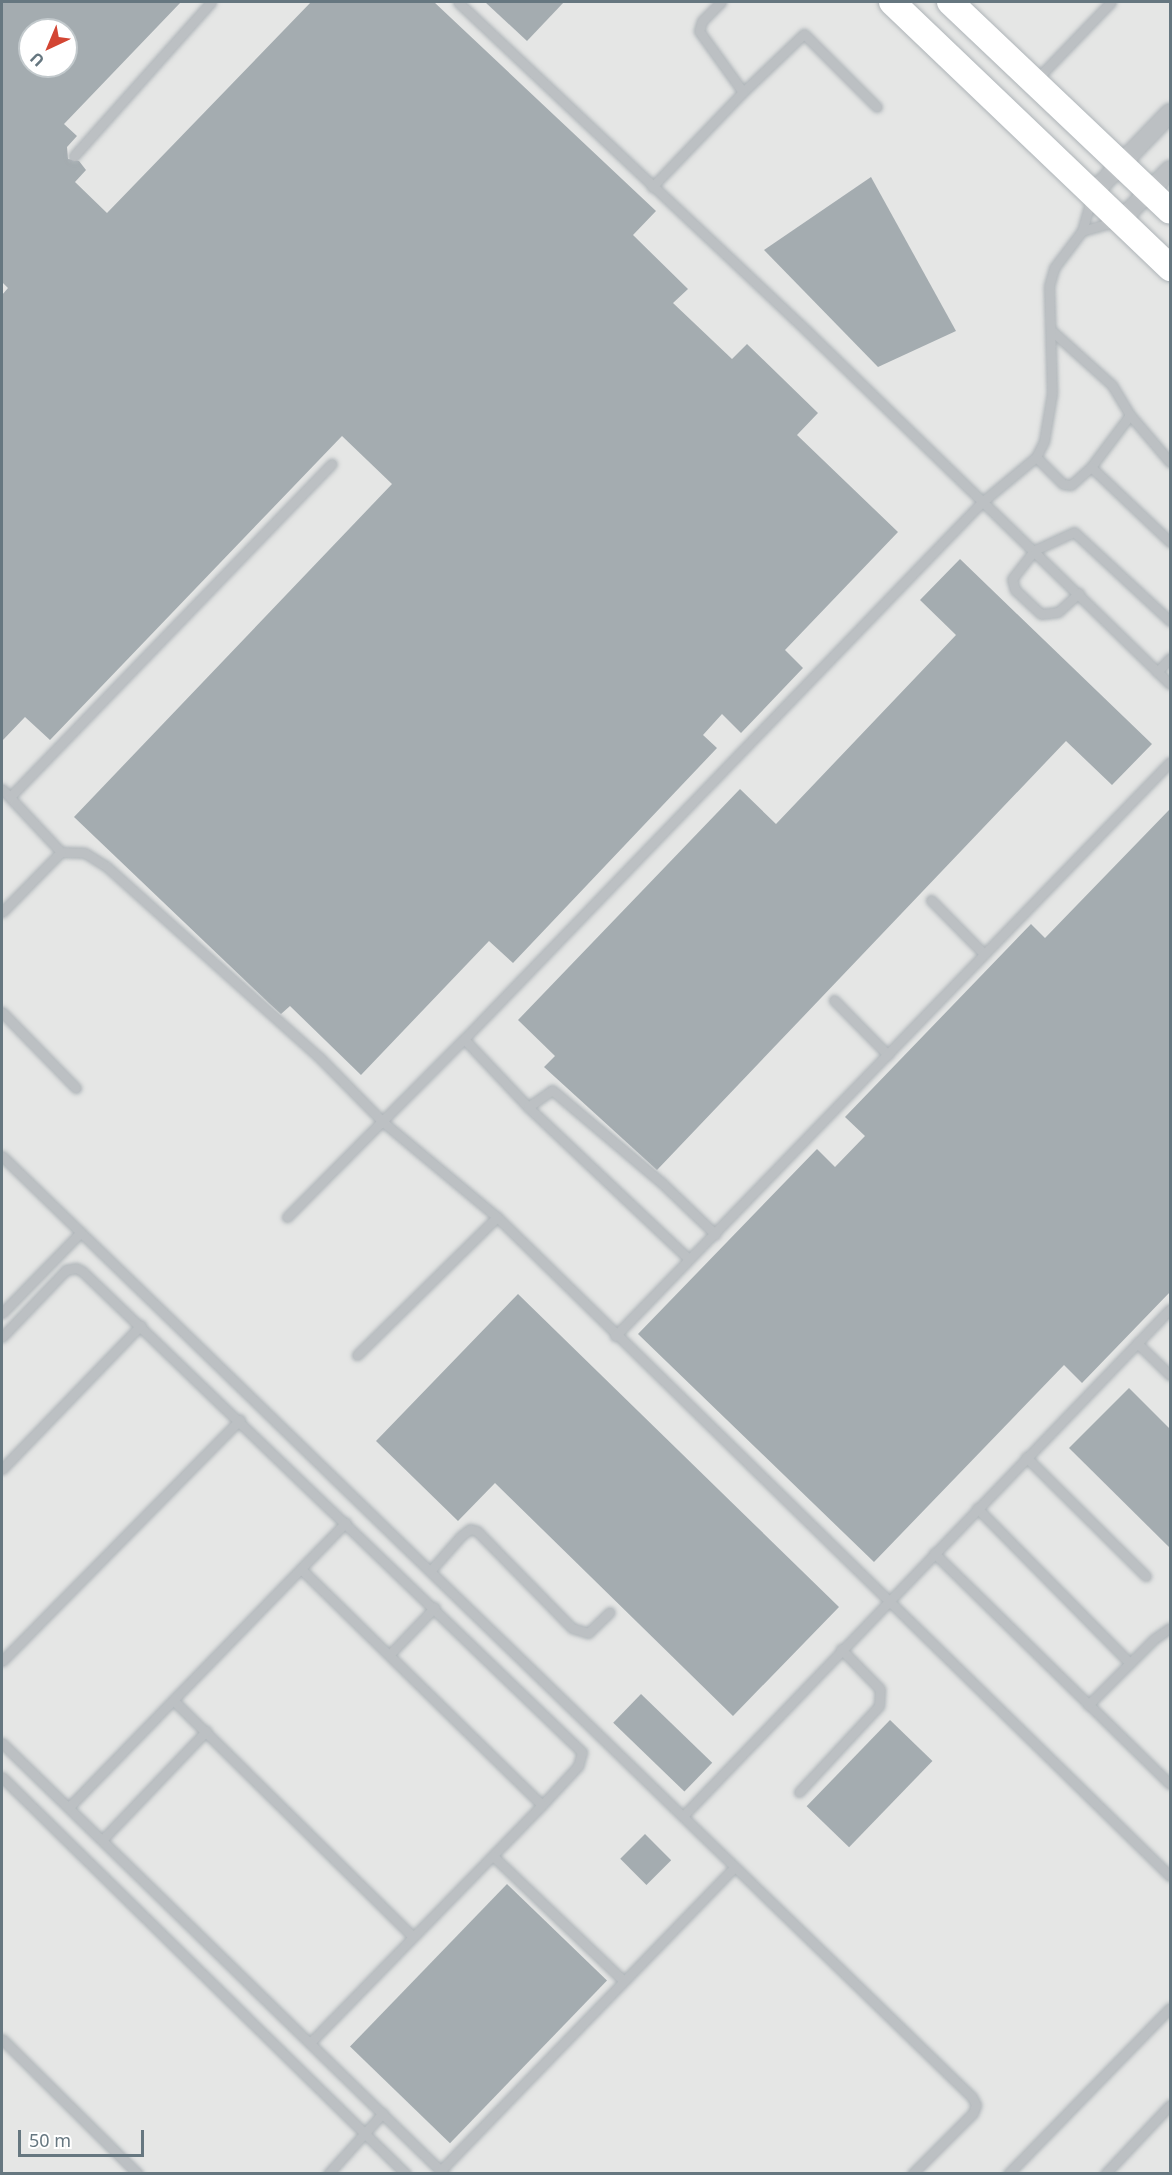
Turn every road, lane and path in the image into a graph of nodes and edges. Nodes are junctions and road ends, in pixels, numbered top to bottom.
1 (211, 2) edge
2 (458, 2) edge
3 (721, 2) edge
4 (892, 2) edge
5 (950, 2) edge
6 (1111, 2) edge
7 (1034, 82) junction
8 (743, 92) junction
9 (877, 107) dead end
10 (1170, 113) edge
11 (74, 156) dead end
12 (1121, 164) junction
13 (1170, 170) edge
14 (652, 187) junction
15 (1150, 191) junction
16 (1093, 193) junction
17 (1170, 211) edge
18 (1121, 220) junction
19 (1082, 231) junction
20 (1170, 268) edge
21 (1051, 330) junction
22 (1130, 414) junction
23 (1036, 457) junction
24 (1170, 462) edge
25 (332, 464) dead end
26 (1091, 467) junction
27 (982, 502) junction
28 (1170, 542) edge
29 (1035, 550) junction
30 (1079, 593) junction
31 (1170, 621) edge
32 (1170, 658) edge
33 (1158, 672) junction
34 (1170, 684) edge
35 (1170, 762) edge
36 (2, 789) edge
37 (10, 797) junction
38 (61, 852) junction
39 (931, 900) dead end
40 (2, 912) edge
41 (984, 954) junction
42 (834, 1000) dead end
43 (2, 1011) edge
44 (464, 1039) junction
45 (888, 1054) junction
46 (76, 1088) dead end
47 (528, 1107) junction
48 (383, 1122) junction
49 (2, 1156) edge
50 (287, 1217) dead end
51 (497, 1217) junction
52 (81, 1232) junction
53 (715, 1234) junction
54 (689, 1259) junction
55 (1170, 1308) edge
56 (2, 1313) edge
57 (141, 1325) junction
58 (615, 1335) junction
59 (2, 1337) edge
60 (1137, 1343) junction
61 (357, 1355) dead end
62 (1170, 1375) edge
63 (240, 1420) junction
64 (1026, 1457) junction
65 (2, 1469) edge
66 (977, 1508) junction
67 (346, 1522) junction
68 (934, 1553) junction
69 (301, 1569) junction
70 (431, 1570) junction
71 (1146, 1576) dead end
72 (889, 1598) junction
73 (435, 1607) junction
74 (610, 1612) dead end
75 (1170, 1628) edge
76 (841, 1649) junction
77 (388, 1655) junction
78 (2, 1662) edge
79 (1130, 1663) junction
80 (174, 1701) junction
81 (1088, 1706) junction
82 (206, 1731) junction
83 (2, 1743) edge
84 (2, 1777) edge
85 (1170, 1784) edge
86 (799, 1792) dead end
87 (543, 1804) junction
88 (69, 1807) junction
89 (683, 1816) junction
90 (102, 1840) junction
91 (493, 1856) junction
92 (734, 1868) junction
93 (1170, 1876) edge
94 (413, 1937) junction
95 (624, 1981) junction
96 (1170, 2008) edge
97 (2, 2039) edge
98 (311, 2042) junction
99 (1170, 2105) edge
100 (383, 2113) junction
101 (366, 2133) junction
102 (443, 2172) edge
103 (138, 2174) edge
104 (328, 2174) edge
105 (406, 2174) edge
106 (912, 2174) edge
107 (1008, 2174) edge
108 (1105, 2174) edge

1 - 11 lane
2 - 14 lane
3 - 8 lane
4 - 16 street
5 - 7 street
6 - 7 lane
7 - 12 street
8 - 9 lane
8 - 14 lane
10 - 12 street
12 - 15 street
12 - 16 street
13 - 15 street
14 - 27 lane
15 - 17 street
15 - 18 street
16 - 18 street
16 - 19 lane
18 - 19 lane
18 - 20 street
19 - 21 lane
21 - 22 lane
21 - 23 lane
22 - 24 lane
22 - 26 lane
23 - 26 lane
23 - 27 lane
25 - 37 lane
26 - 28 lane
27 - 29 lane
27 - 44 lane
29 - 30 lane
29 - 30 lane
29 - 31 lane
30 - 33 lane
32 - 33 lane
33 - 34 lane
35 - 41 lane
36 - 37 lane
37 - 38 lane
38 - 40 lane
38 - 48 lane
39 - 41 lane
41 - 45 lane
42 - 45 lane
43 - 46 lane
44 - 47 lane
44 - 48 lane
45 - 53 lane
47 - 53 lane
47 - 54 lane
48 - 50 lane
48 - 51 lane
49 - 52 lane
51 - 58 lane
51 - 61 lane
52 - 56 lane
52 - 70 lane
53 - 54 lane
54 - 58 lane
55 - 60 lane
57 - 59 lane
57 - 63 lane
57 - 65 lane
58 - 72 lane
60 - 62 lane
60 - 64 lane
63 - 67 lane
63 - 78 lane
64 - 66 lane
64 - 71 lane
66 - 68 lane
66 - 79 lane
67 - 69 lane
67 - 73 lane
68 - 72 lane
68 - 81 lane
69 - 77 lane
69 - 80 lane
70 - 74 lane
70 - 89 lane
72 - 76 lane
72 - 93 lane
73 - 77 lane
73 - 87 lane
75 - 79 lane
76 - 86 lane
76 - 89 lane
77 - 87 lane
79 - 81 lane
80 - 82 lane
80 - 88 lane
81 - 85 lane
82 - 90 lane
82 - 94 lane
83 - 88 lane
84 - 101 lane
87 - 91 lane
88 - 90 lane
89 - 92 lane
90 - 98 lane
91 - 94 lane
91 - 95 lane
92 - 95 lane
92 - 106 lane
94 - 98 lane
95 - 102 lane
96 - 107 lane
97 - 103 lane
98 - 100 lane
99 - 108 lane
100 - 101 lane
100 - 102 lane
101 - 104 lane
101 - 105 lane

